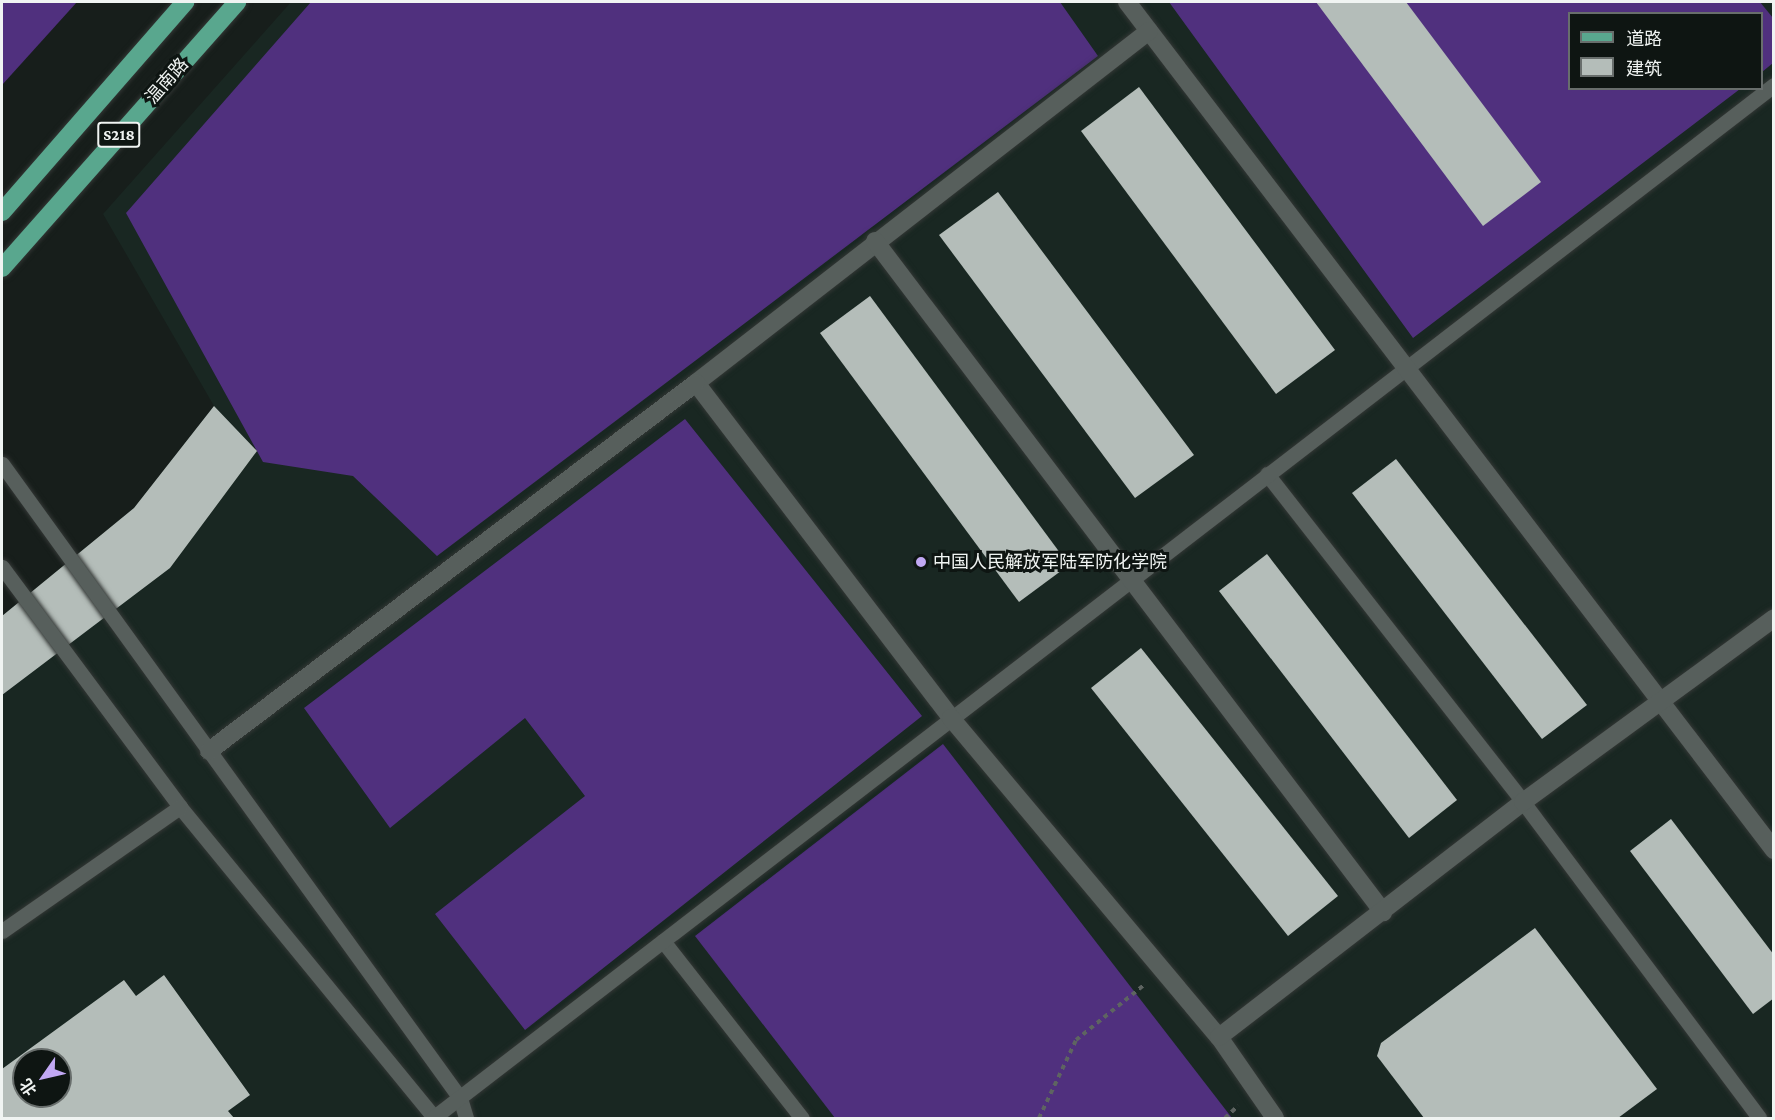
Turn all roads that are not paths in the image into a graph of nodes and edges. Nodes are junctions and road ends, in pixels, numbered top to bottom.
1 (185, 2) edge
2 (237, 2) edge
3 (1127, 2) edge
4 (1149, 31) junction
5 (1773, 85) edge
6 (2, 212) edge
7 (874, 241) junction
8 (2, 268) edge
9 (1407, 366) junction
10 (696, 383) junction
11 (2, 464) edge
12 (1267, 474) junction
13 (2, 567) edge
14 (1129, 581) junction
15 (1773, 618) edge
16 (1660, 704) junction
17 (951, 718) junction
18 (209, 751) junction
19 (1523, 802) junction
20 (180, 807) junction
21 (1773, 850) edge
22 (1383, 912) junction
23 (2, 931) edge
24 (663, 941) junction
25 (1219, 1037) junction
26 (460, 1098) junction
27 (434, 1118) edge
28 (466, 1119) edge
29 (802, 1119) edge
30 (1275, 1119) edge
31 (1759, 1119) edge

1 - 6 main road, S218
2 - 8 main road, 温南路 / S218
3 - 4 street
4 - 7 street
4 - 9 street
5 - 9 lane
7 - 10 street
7 - 14 street
9 - 12 lane
9 - 16 street
10 - 17 street
10 - 18 street
11 - 18 lane
12 - 14 lane
12 - 19 lane
13 - 20 lane
14 - 17 lane
14 - 22 street
15 - 16 street
16 - 19 street
16 - 21 street
17 - 24 lane
17 - 25 street
18 - 26 lane
19 - 22 street
19 - 31 lane
20 - 23 lane
20 - 27 lane
22 - 25 street
24 - 26 lane
24 - 29 lane
25 - 30 street
26 - 27 lane
26 - 28 lane

